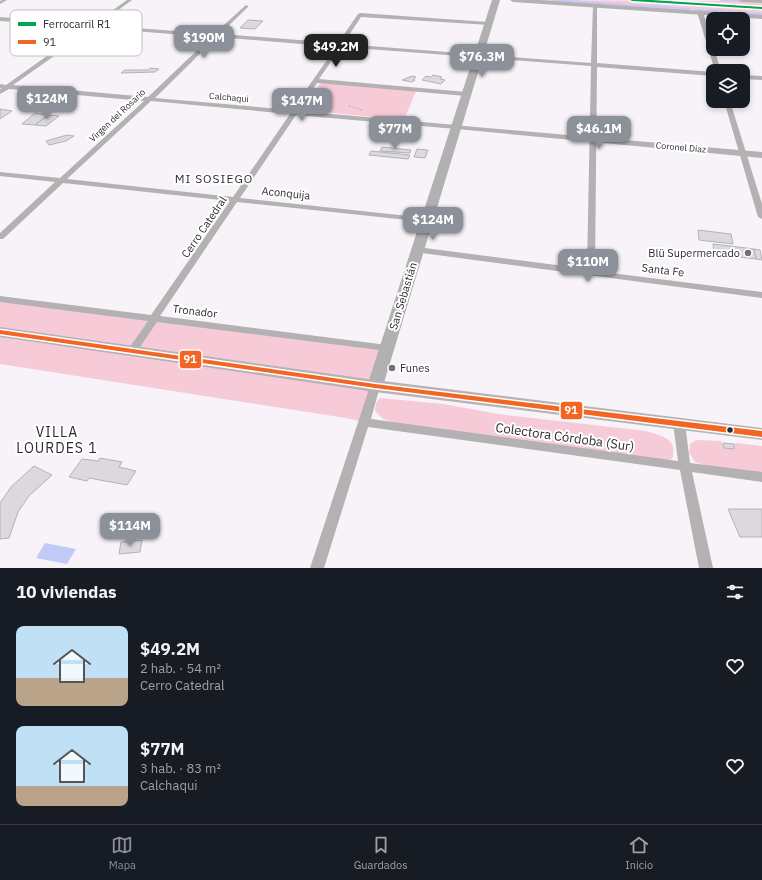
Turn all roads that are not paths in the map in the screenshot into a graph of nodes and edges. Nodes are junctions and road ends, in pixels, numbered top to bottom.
1 (5, 0) edge
2 (130, 0) edge
3 (496, 0) edge
4 (513, 0) edge
5 (742, 0) edge
6 (757, 1) edge
7 (0, 3) edge
8 (246, 6) dead end
9 (595, 6) junction
10 (115, 10) edge
11 (700, 12) junction
12 (762, 16) edge
13 (0, 19) edge
14 (10, 20) edge
15 (488, 24) junction
16 (142, 30) edge
17 (215, 36) junction
18 (340, 45) junction
19 (50, 56) edge
20 (479, 56) junction
21 (716, 64) edge
22 (594, 65) junction
23 (706, 73) edge
24 (750, 77) edge
25 (762, 78) edge
26 (316, 81) junction
27 (0, 86) edge
28 (8, 86) junction
29 (0, 92) edge
30 (466, 94) junction
31 (150, 99) junction
32 (729, 108) edge
33 (296, 112) junction
34 (456, 127) junction
35 (593, 139) junction
36 (743, 153) junction
37 (762, 155) edge
38 (0, 174) edge
39 (60, 180) junction
40 (236, 198) junction
41 (762, 217) edge
42 (427, 220) junction
43 (0, 237) edge
44 (418, 250) junction
45 (591, 272) junction
46 (762, 295) edge
47 (0, 299) edge
48 (154, 318) junction
49 (0, 332) edge
50 (387, 348) junction
51 (132, 351) junction
52 (375, 386) junction
53 (364, 422) junction
54 (679, 424) junction
55 (762, 434) edge
56 (686, 468) junction
57 (762, 477) edge
58 (317, 568) edge
59 (706, 568) edge

1 - 7 street
2 - 10 street
3 - 15 main road, San Sebastián
4 - 9 street
5 - 6 main road
8 - 17 street, Virgen del Rosario
9 - 11 street
9 - 22 street
11 - 12 street
11 - 21 street
13 - 14 street
15 - 18 street, Cerro Catedral
15 - 20 main road, San Sebastián
16 - 17 street
17 - 18 street
17 - 31 street, Virgen del Rosario
18 - 20 street
18 - 26 street, Cerro Catedral
19 - 28 street
20 - 22 street
20 - 30 main road, San Sebastián
22 - 23 street
22 - 35 street
24 - 25 street
26 - 30 street
26 - 33 street, Cerro Catedral
27 - 28 street, Calchaqui
28 - 29 street
28 - 31 street, Calchaqui
30 - 34 main road, San Sebastián
31 - 33 street, Calchaqui
31 - 39 street, Virgen del Rosario
32 - 36 street
33 - 34 street, Calchaqui
33 - 40 street, Cerro Catedral
34 - 35 street, Coronel Díaz
34 - 42 main road, San Sebastián
35 - 36 street, Coronel Díaz
35 - 45 street
36 - 37 street, Coronel Díaz
36 - 41 street
38 - 39 street, Aconquija
39 - 40 street, Aconquija
39 - 43 street, Virgen del Rosario
40 - 42 street, Aconquija
40 - 48 street, Cerro Catedral
42 - 44 main road, San Sebastián
44 - 45 street, Santa Fe
44 - 50 main road, San Sebastián
45 - 46 street, Santa Fe
47 - 48 street, Tronador
48 - 50 street, Tronador
48 - 51 street, Cerro Catedral
49 - 51 main road
50 - 52 main road, San Sebastián
51 - 52 main road
52 - 53 street, San Sebastián
52 - 54 main road
53 - 56 street, Colectora Córdoba (Sur)
53 - 58 street, San Sebastián
54 - 55 main road
54 - 56 street
56 - 57 street, Colectora Córdoba (Sur)
56 - 59 street

